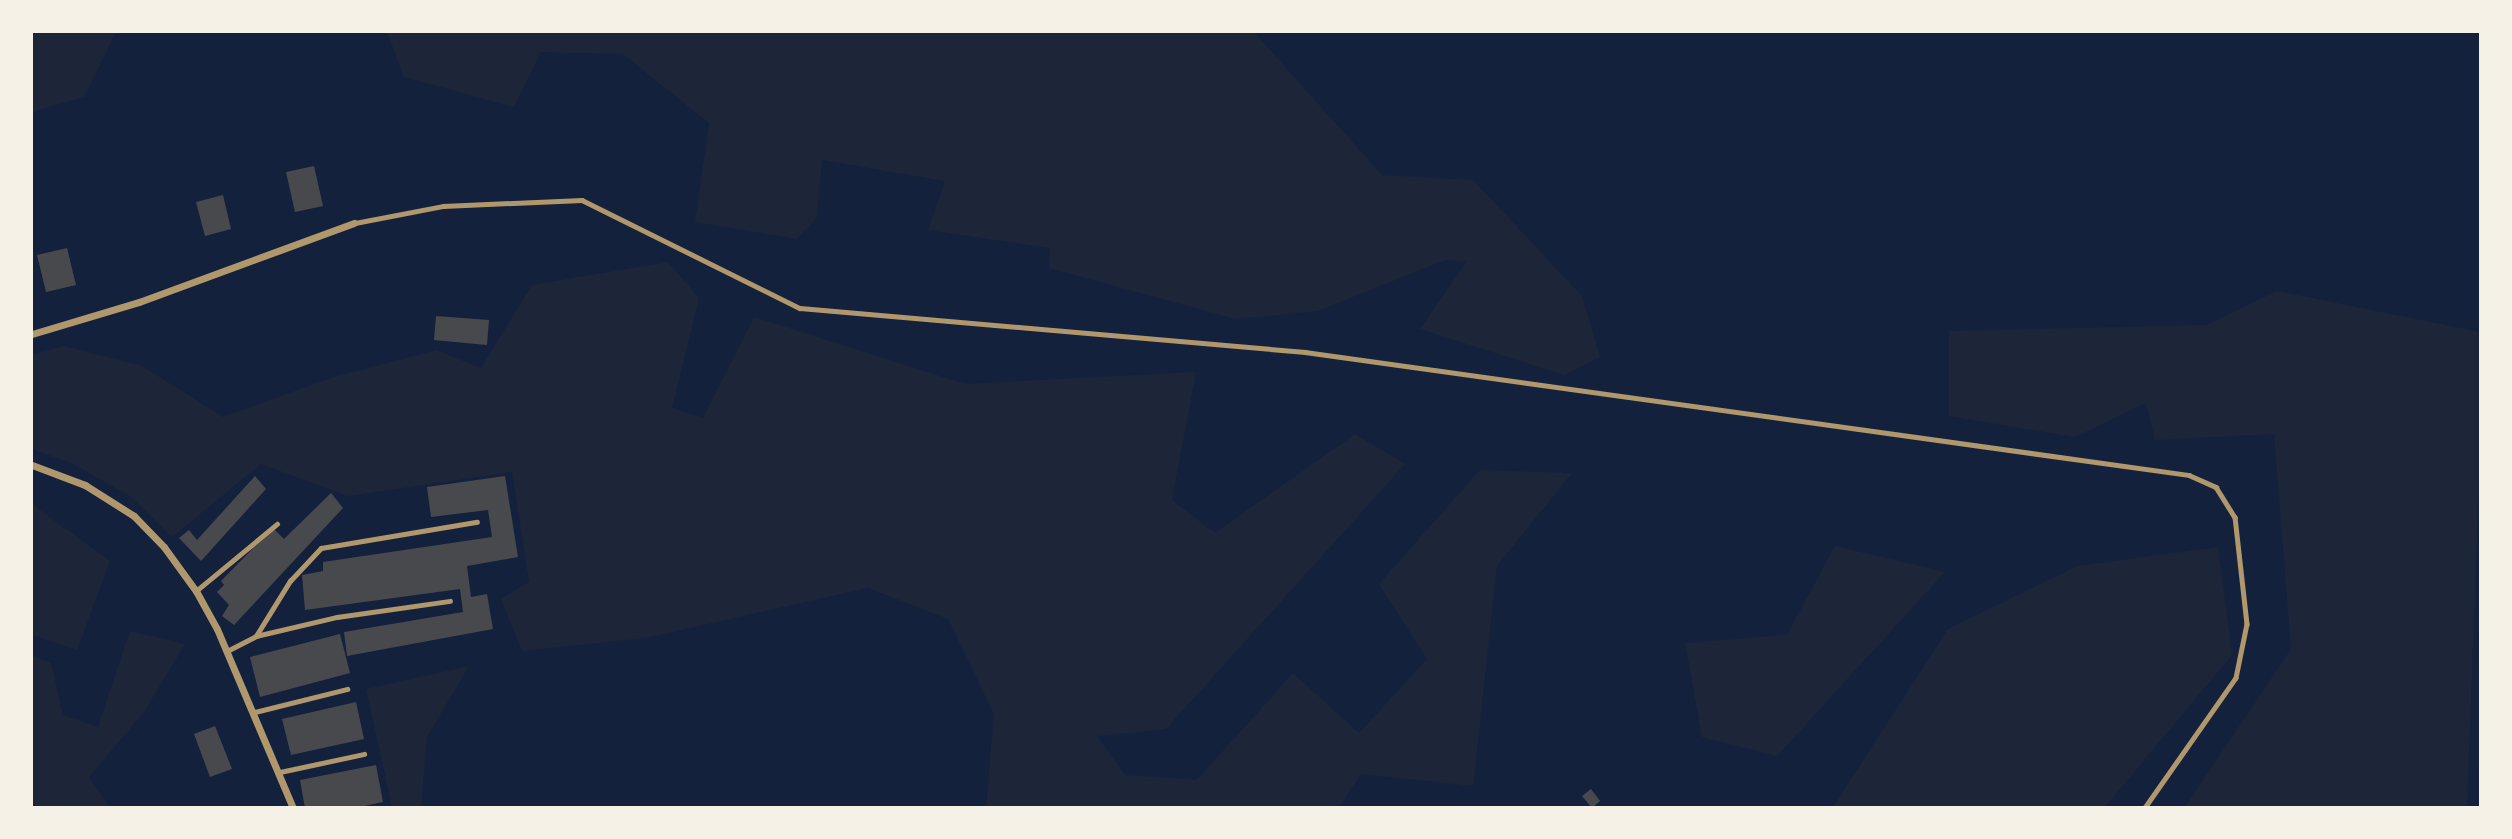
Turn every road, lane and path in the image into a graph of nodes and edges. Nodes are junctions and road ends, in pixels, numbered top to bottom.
1 (354, 223) joint
2 (32, 334) edge
3 (32, 465) edge
4 (477, 522) dead end
5 (277, 524) dead end
6 (196, 591) junction
7 (450, 601) dead end
8 (256, 636) junction
9 (227, 651) junction
10 (347, 689) dead end
11 (255, 712) junction
12 (364, 754) dead end
13 (280, 772) junction
14 (293, 807) edge
15 (2145, 807) edge

1 - 2 street
1 - 15 lane
3 - 6 street
4 - 8 lane
5 - 6 lane
6 - 9 street
7 - 8 lane
8 - 9 lane
9 - 11 street
10 - 11 lane
11 - 13 street
12 - 13 lane
13 - 14 street

